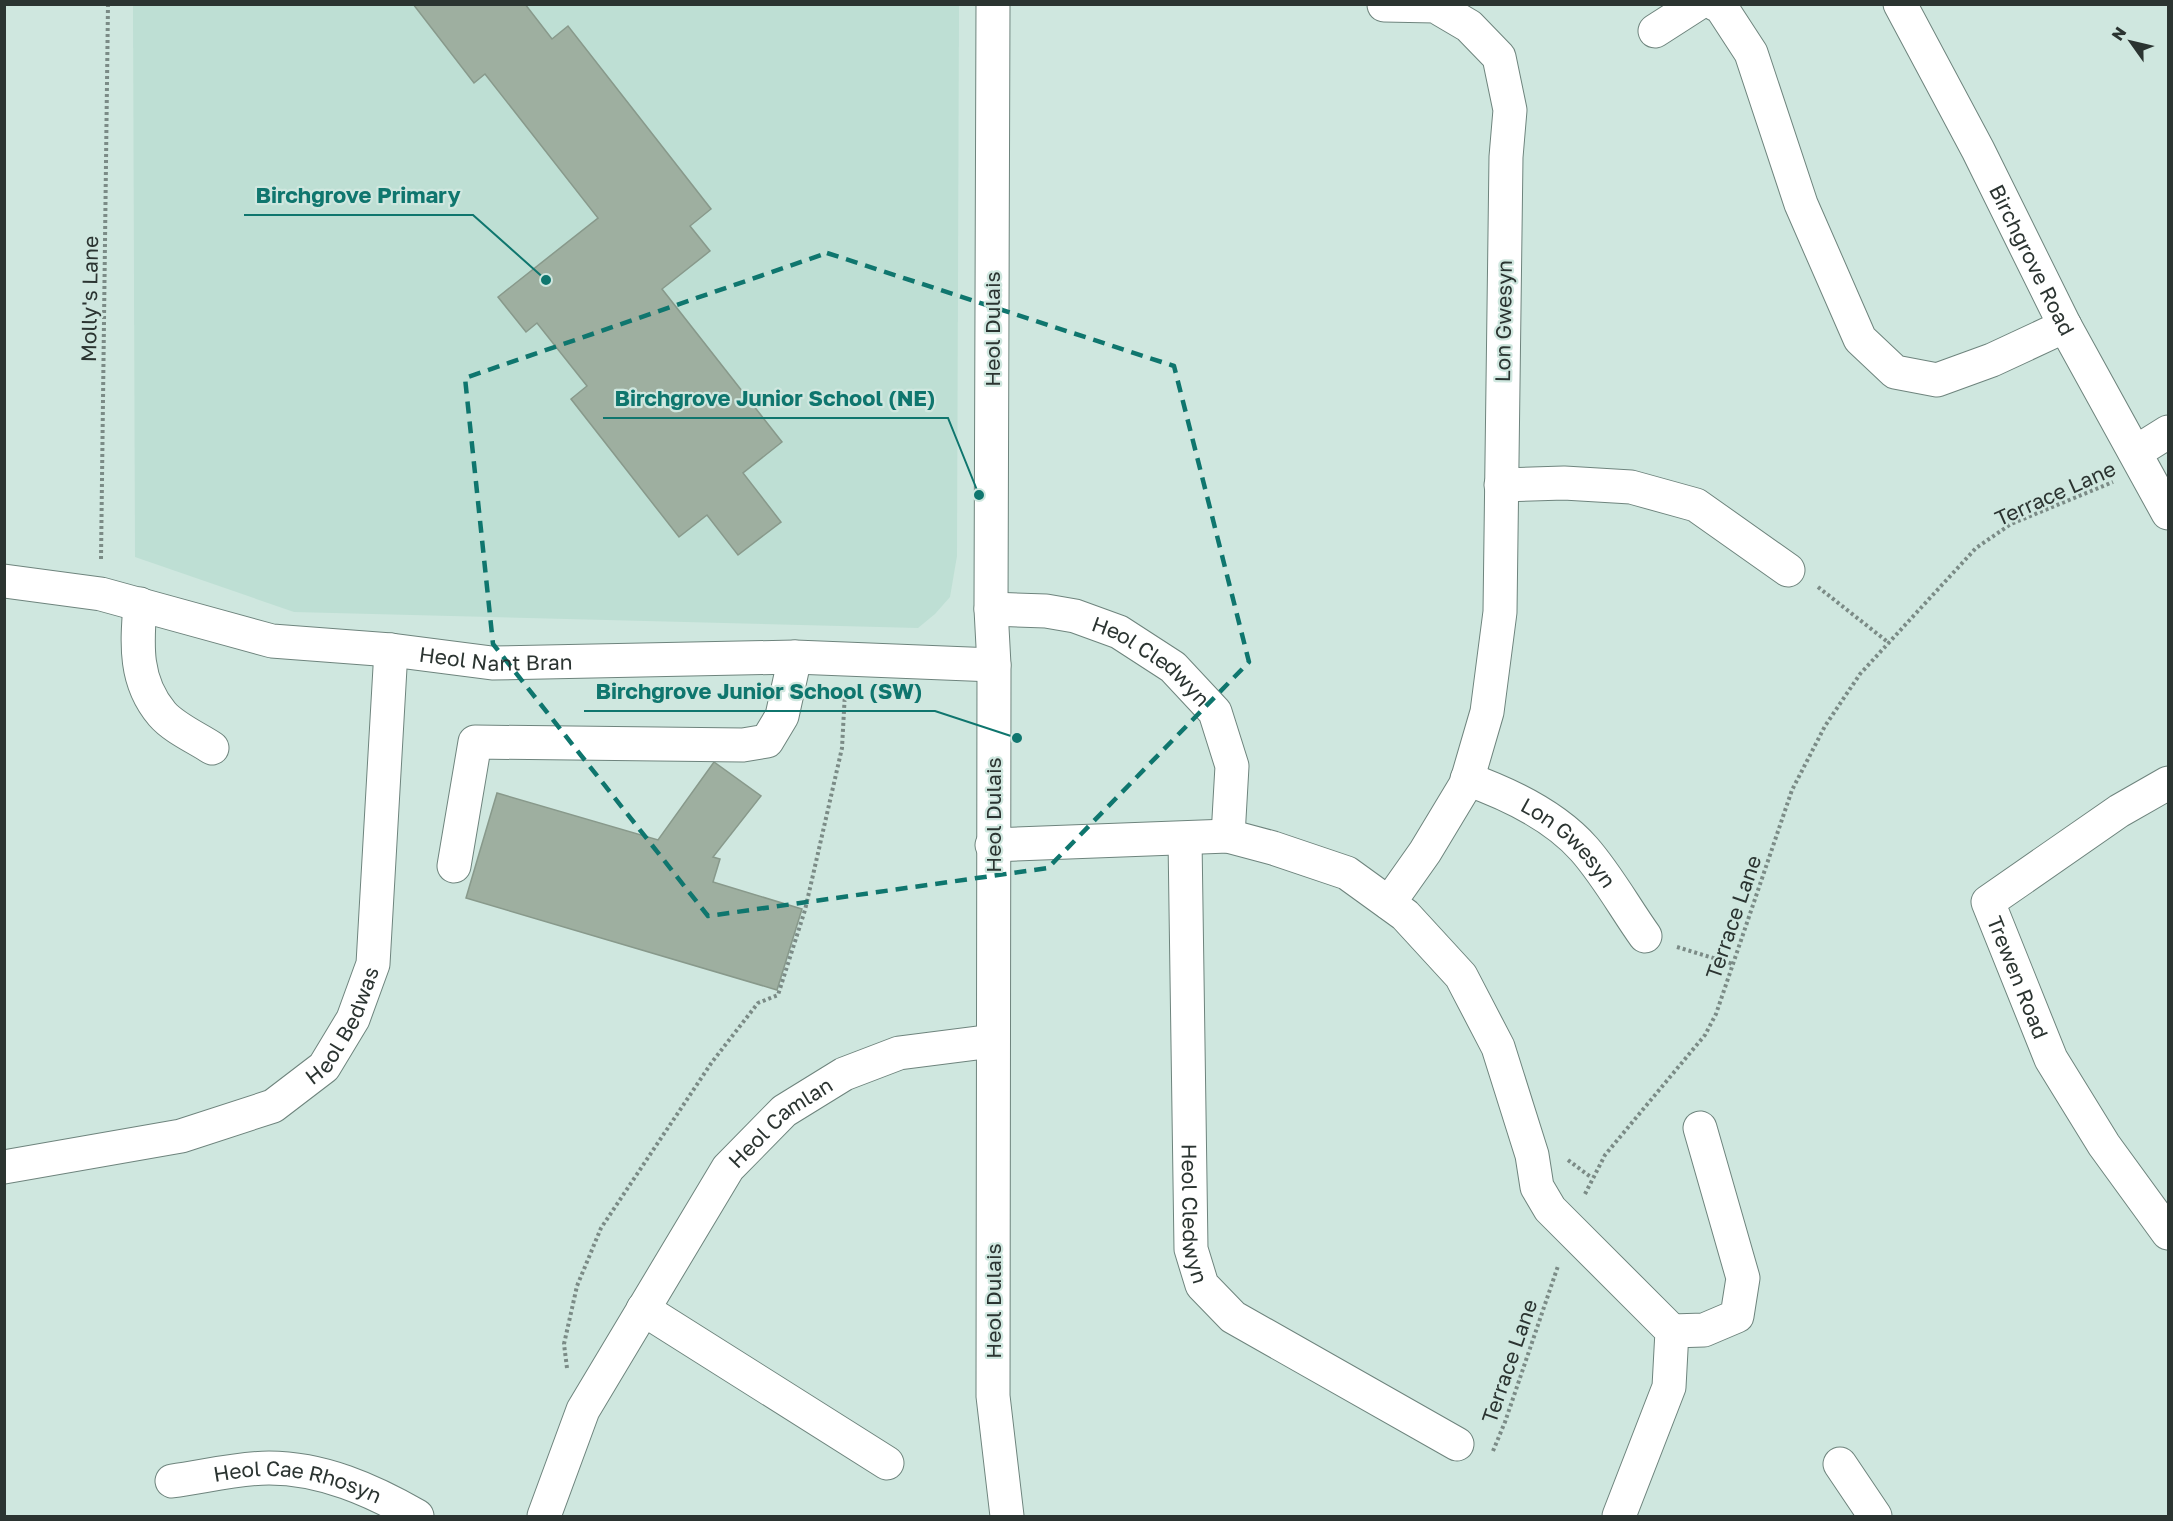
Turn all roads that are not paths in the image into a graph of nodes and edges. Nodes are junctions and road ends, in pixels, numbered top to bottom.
1 (993, 4) edge
2 (1697, 4) edge
3 (1715, 4) edge
4 (1900, 4) edge
5 (1384, 5) edge
6 (1655, 31) dead end
7 (2065, 326) junction
8 (2169, 432) edge
9 (2140, 461) junction
10 (1501, 485) junction
11 (2169, 513) edge
12 (1788, 570) road end
13 (4, 581) edge
14 (140, 603) junction
15 (991, 609) junction
16 (391, 650) junction
17 (795, 657) junction
18 (994, 665) junction
19 (212, 748) dead end
20 (1467, 779) junction
21 (2169, 783) edge
22 (1228, 836) junction
23 (1185, 839) junction
24 (992, 844) junction
25 (454, 866) dead end
26 (1389, 903) junction
27 (1645, 936) road end
28 (993, 1041) junction
29 (1700, 1128) dead end
30 (4, 1167) edge
31 (2169, 1233) edge
32 (643, 1309) junction
33 (1672, 1331) junction
34 (1457, 1444) road end
35 (887, 1463) dead end
36 (1840, 1464) dead end
37 (172, 1482) dead end
38 (417, 1516) edge
39 (544, 1516) edge
40 (1007, 1516) edge
41 (1619, 1516) edge
42 (1875, 1516) edge

1 - 15 street, Heol Dulais
2 - 6 street
3 - 7 street
4 - 7 street, Birchgrove Road
5 - 10 street, Lon Gwesyn
7 - 9 street, Birchgrove Road
8 - 9 street
9 - 11 street, Birchgrove Road
10 - 12 street
10 - 20 street, Lon Gwesyn
13 - 14 street, Heol Nant Bran
14 - 16 street, Heol Nant Bran
14 - 19 street
15 - 18 street, Heol Dulais
15 - 22 street, Heol Cledwyn
16 - 17 street, Heol Nant Bran
16 - 30 street, Heol Bedwas
17 - 18 street, Heol Nant Bran
17 - 25 street
18 - 24 street, Heol Dulais
20 - 26 street, Lon Gwesyn
20 - 27 street, Lon Gwesyn
21 - 31 street, Trewen Road
22 - 23 street
22 - 26 street
23 - 24 street
23 - 34 street, Heol Cledwyn
24 - 28 street, Heol Dulais
26 - 33 street
28 - 32 street, Heol Camlan
28 - 40 street, Heol Dulais
29 - 33 street
32 - 35 street
32 - 39 street, Heol Camlan
33 - 41 street
36 - 42 street
37 - 38 street, Heol Cae Rhosyn

